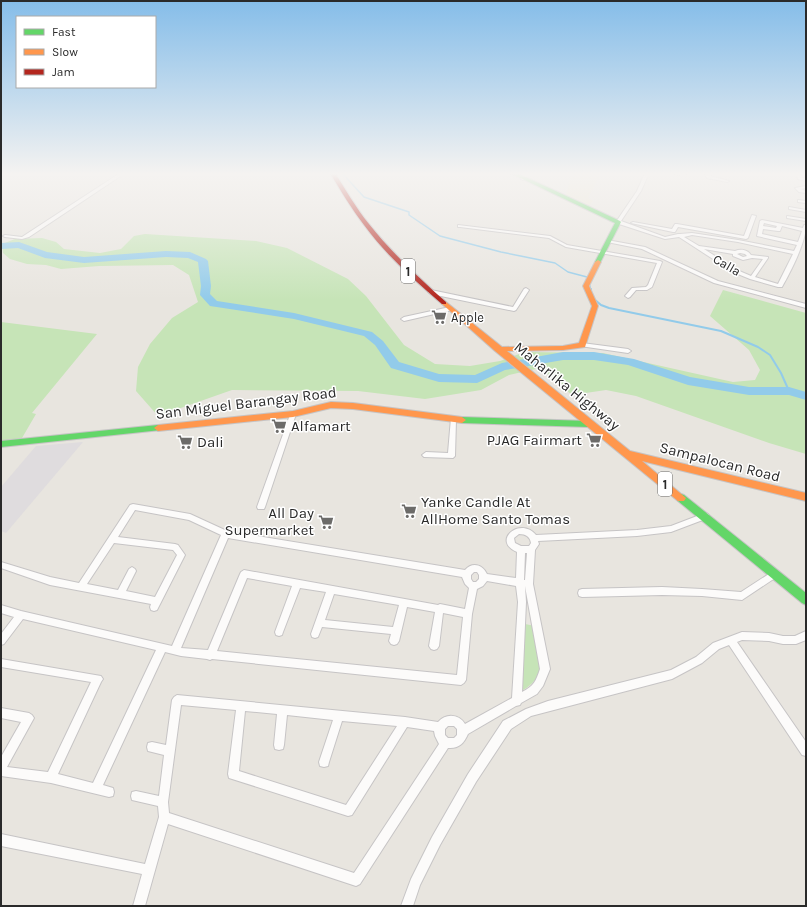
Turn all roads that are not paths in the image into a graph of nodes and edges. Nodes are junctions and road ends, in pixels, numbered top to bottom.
1 (59, 215) edge
2 (359, 215) edge
3 (607, 215) edge
4 (623, 215) edge
5 (754, 216) dead end
6 (788, 217) dead end
7 (806, 220) edge
8 (619, 221) junction
9 (780, 225) junction
10 (460, 226) dead end
11 (761, 227) junction
12 (805, 228) edge
13 (678, 235) junction
14 (5, 236) dead end
15 (609, 241) junction
16 (800, 244) junction
17 (696, 246) junction
18 (604, 252) junction
19 (796, 253) junction
20 (752, 278) junction
21 (526, 290) dead end
22 (431, 292) junction
23 (628, 296) dead end
24 (806, 306) edge
25 (450, 309) junction
26 (404, 319) dead end
27 (582, 345) junction
28 (501, 350) junction
29 (628, 351) dead end
30 (293, 414) junction
31 (453, 420) junction
32 (589, 424) junction
33 (1, 444) edge
34 (628, 454) junction
35 (426, 455) dead end
36 (806, 497) edge
37 (261, 507) dead end
38 (705, 516) junction
39 (226, 534) junction
40 (534, 538) junction
41 (112, 539) junction
42 (531, 549) junction
43 (521, 550) junction
44 (1, 564) edge
45 (132, 571) dead end
46 (465, 574) junction
47 (775, 574) junction
48 (484, 577) junction
49 (297, 583) junction
50 (524, 584) junction
51 (474, 585) junction
52 (81, 587) junction
53 (331, 589) junction
54 (582, 592) dead end
55 (120, 594) junction
56 (806, 600) edge
57 (404, 602) junction
58 (440, 608) junction
59 (1, 609) edge
60 (468, 614) junction
61 (22, 615) junction
62 (319, 623) junction
63 (397, 631) junction
64 (279, 632) dead end
65 (315, 634) dead end
66 (806, 636) edge
67 (731, 640) junction
68 (1, 641) edge
69 (394, 642) dead end
70 (434, 646) dead end
71 (162, 648) junction
72 (175, 650) junction
73 (210, 656) junction
74 (1, 663) edge
75 (517, 702) junction
76 (240, 706) junction
77 (282, 711) junction
78 (1, 713) edge
79 (339, 716) junction
80 (405, 722) junction
81 (440, 727) junction
82 (463, 731) junction
83 (446, 743) junction
84 (278, 745) dead end
85 (152, 748) dead end
86 (169, 751) junction
87 (806, 751) edge
88 (324, 762) dead end
89 (1, 767) edge
90 (1, 771) edge
91 (51, 778) junction
92 (96, 788) junction
93 (109, 792) dead end
94 (136, 796) dead end
95 (163, 802) junction
96 (164, 817) junction
97 (1, 840) edge
98 (149, 870) junction
99 (138, 906) edge
100 (407, 906) edge

1 - 14 street
2 - 22 main road, Maharlika Highway / 1
3 - 8 main road
4 - 8 street
5 - 8 street
6 - 7 street
8 - 13 street
8 - 15 main road
9 - 11 street
9 - 11 street
9 - 12 street
10 - 18 street
11 - 16 street
12 - 16 street
13 - 17 street, Calla
13 - 19 street
15 - 18 main road
15 - 24 street
16 - 19 street
17 - 20 street, Calla
17 - 20 street
18 - 23 street
18 - 27 main road
19 - 20 street, Calla
21 - 22 street
22 - 25 main road, Maharlika Highway / 1
25 - 26 street
25 - 28 main road, Maharlika Highway / 1
27 - 28 main road
27 - 29 street
28 - 32 main road, Maharlika Highway / 1
30 - 31 main road, San Miguel Barangay Road
30 - 33 main road, San Miguel Barangay Road
30 - 37 street
31 - 32 main road, San Miguel Barangay Road
31 - 35 street
32 - 34 main road, Maharlika Highway / 1
34 - 36 main road, Sampalocan Road
34 - 38 main road, Maharlika Highway / 1
38 - 40 street
38 - 47 main road, Maharlika Highway / 1
39 - 41 street
39 - 46 street
39 - 72 street
40 - 42 street
40 - 43 street
41 - 52 street
41 - 55 street
42 - 43 street
42 - 50 street
43 - 50 street
44 - 52 street
45 - 55 street
46 - 48 street
46 - 51 street
47 - 54 street
47 - 56 main road, Maharlika Highway / 1
48 - 50 street
48 - 51 street
49 - 53 street
49 - 64 street
49 - 73 street
50 - 75 street
50 - 75 street
51 - 60 street
52 - 55 street
53 - 57 street
53 - 62 street
57 - 58 street
57 - 63 street
58 - 60 street
58 - 70 street
59 - 61 street
60 - 73 street
61 - 68 street
61 - 71 street
62 - 63 street
62 - 65 street
63 - 69 street
66 - 67 street
67 - 87 street
67 - 100 street
71 - 72 street
71 - 92 street
72 - 73 street
74 - 91 street
75 - 82 street
76 - 77 street
76 - 80 street
76 - 86 street
77 - 79 street
77 - 84 street
78 - 89 street
79 - 80 street
79 - 88 street
80 - 81 street
81 - 82 street
81 - 83 street
82 - 83 street
83 - 96 street
85 - 86 street
86 - 95 street
90 - 91 street
91 - 92 street
92 - 93 street
94 - 95 street
95 - 96 street
96 - 98 street
97 - 98 street
98 - 99 street

